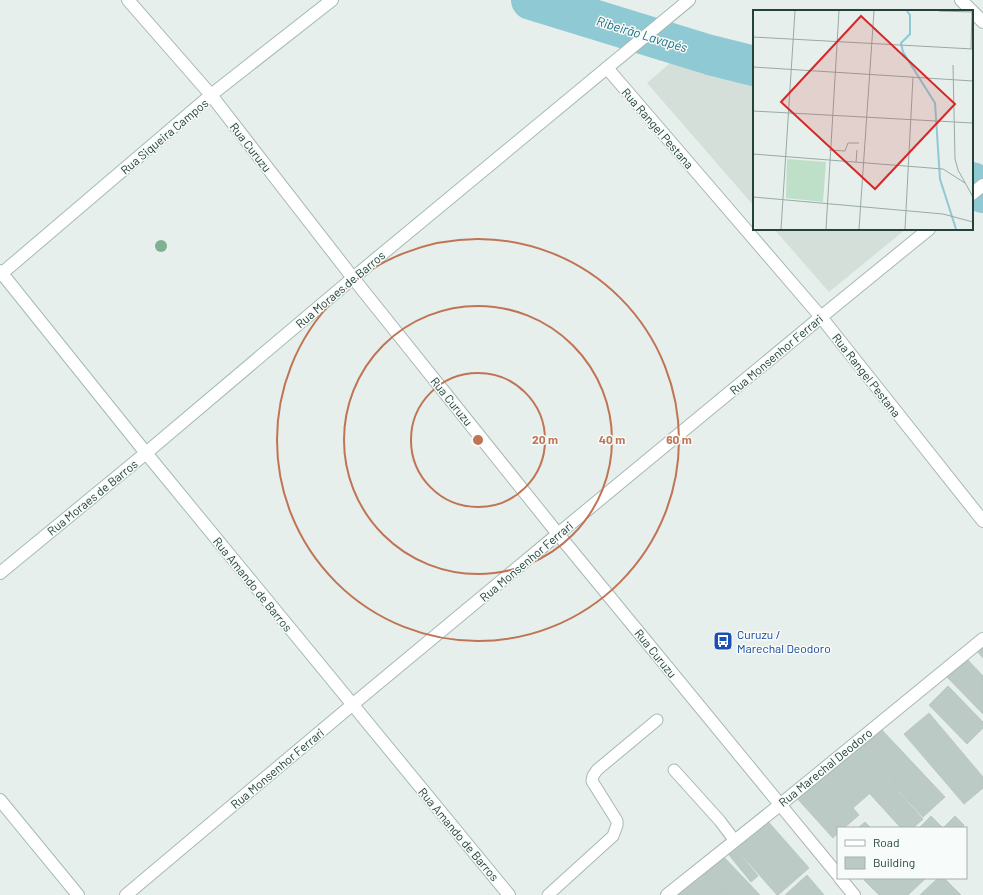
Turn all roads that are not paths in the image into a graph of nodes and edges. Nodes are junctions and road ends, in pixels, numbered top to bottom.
1 (128, 0) edge
2 (332, 0) edge
3 (961, 0) edge
4 (685, 3) edge
5 (971, 10) edge
6 (973, 12) edge
7 (983, 22) edge
8 (607, 68) junction
9 (211, 95) junction
10 (983, 185) edge
11 (973, 193) edge
12 (928, 230) edge
13 (1, 273) edge
14 (353, 278) junction
15 (821, 317) junction
16 (146, 453) junction
17 (983, 522) edge
18 (558, 534) junction
19 (0, 573) edge
20 (983, 638) edge
21 (352, 705) junction
22 (657, 720) dead end
23 (674, 770) dead end
24 (0, 800) edge
25 (781, 804) junction
26 (734, 841) junction
27 (837, 874) edge
28 (841, 879) edge
29 (78, 895) edge
30 (126, 895) edge
31 (509, 895) edge
32 (548, 895) edge
33 (667, 895) edge
34 (854, 895) edge

1 - 9 street, Rua Curuzu
2 - 9 street, Rua Siqueira Campos
3 - 5 street
4 - 8 street, Rua Moraes de Barros
6 - 7 street
8 - 14 street, Rua Moraes de Barros
8 - 15 street, Rua Rangel Pestana
9 - 13 street, Rua Siqueira Campos
9 - 14 street, Rua Curuzu
10 - 11 street
12 - 15 street, Rua Monsenhor Ferrari
13 - 16 street, Rua Amando de Barros
14 - 16 street, Rua Moraes de Barros
14 - 18 street, Rua Curuzu
15 - 17 street, Rua Rangel Pestana
15 - 18 street, Rua Monsenhor Ferrari
16 - 19 street, Rua Moraes de Barros
16 - 21 street, Rua Amando de Barros
18 - 21 street, Rua Monsenhor Ferrari
18 - 25 street, Rua Curuzu
20 - 25 street, Rua Marechal Deodoro
21 - 30 street, Rua Monsenhor Ferrari
21 - 31 street, Rua Amando de Barros
22 - 32 lane
23 - 26 lane
24 - 29 street
25 - 26 street, Rua Marechal Deodoro
25 - 27 street, Rua Curuzu
26 - 33 street, Rua Marechal Deodoro
28 - 34 street

